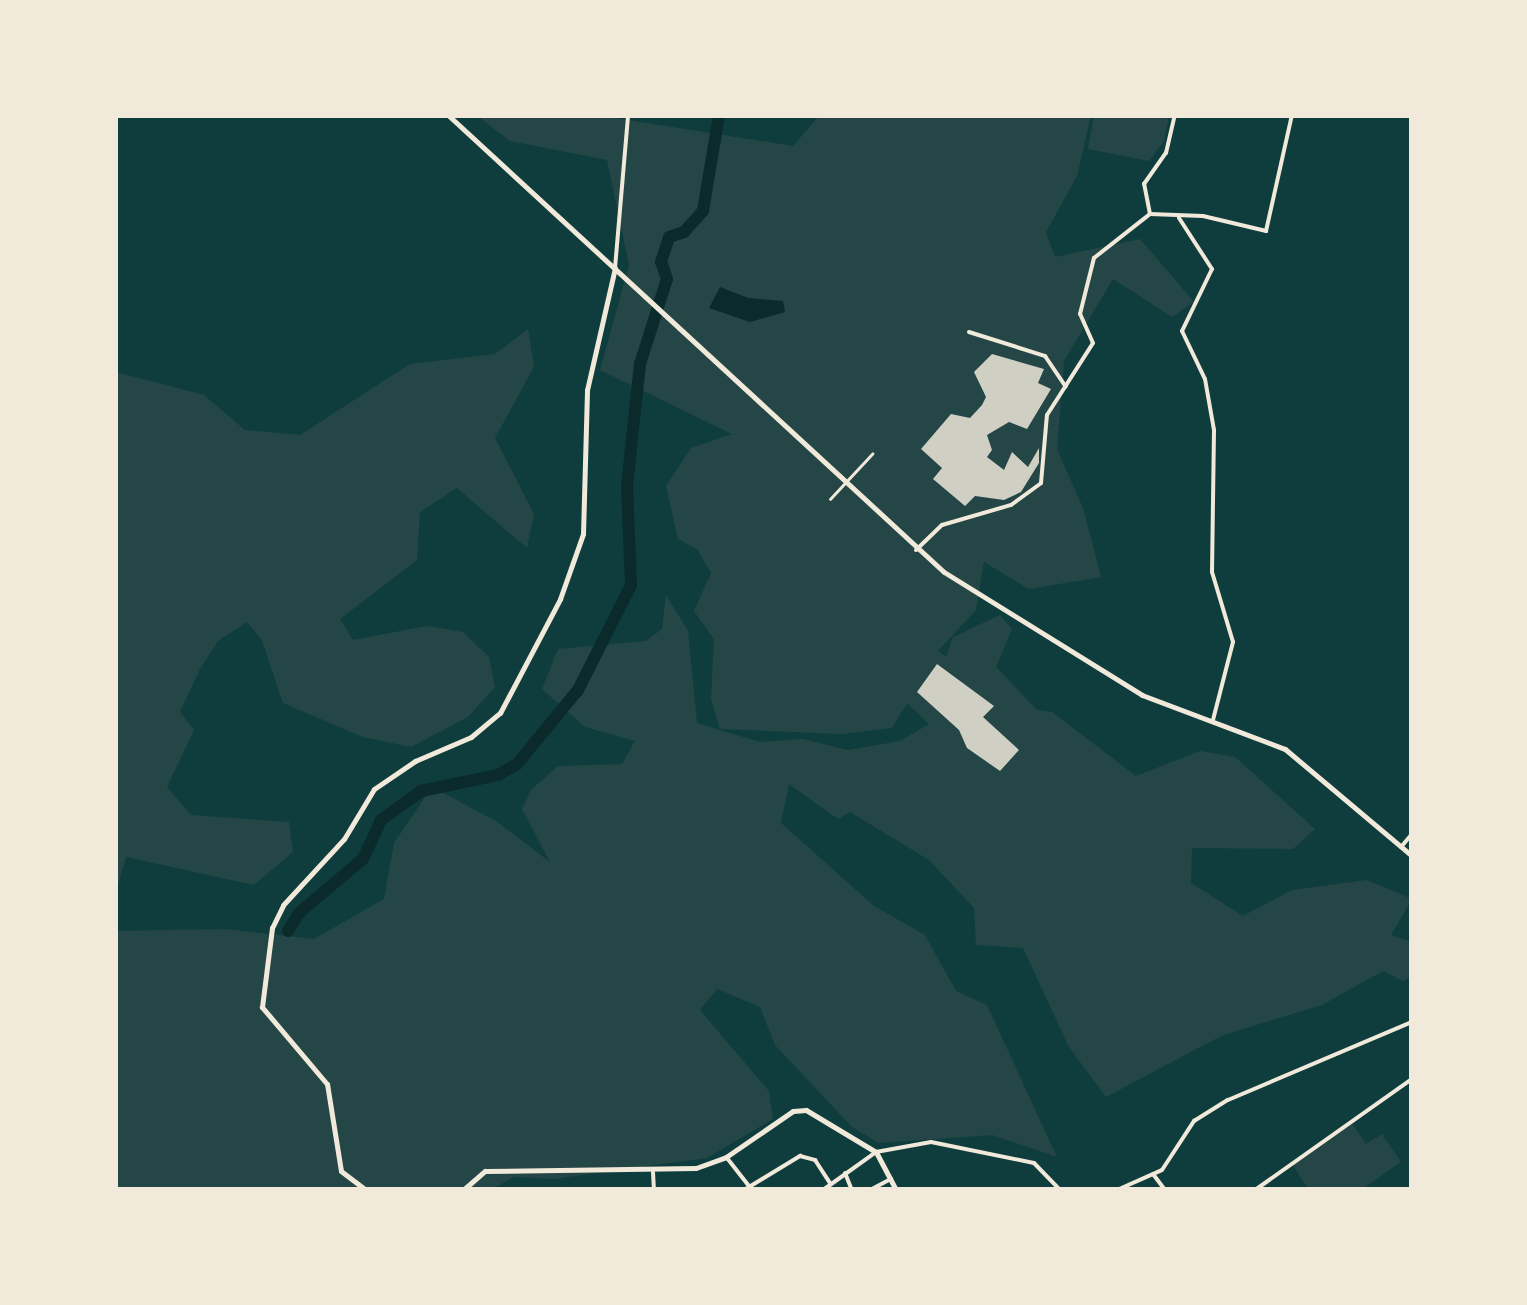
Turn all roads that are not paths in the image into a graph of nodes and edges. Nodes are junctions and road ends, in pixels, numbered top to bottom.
1 (448, 115) edge
2 (628, 115) edge
3 (1175, 115) edge
4 (1292, 115) edge
5 (1150, 214) junction
6 (1179, 218) junction
7 (615, 268) junction
8 (969, 332) dead end
9 (1066, 387) junction
10 (872, 454) dead end
11 (830, 499) dead end
12 (916, 550) junction
13 (1213, 720) junction
14 (1412, 834) edge
15 (1401, 848) junction
16 (1412, 856) edge
17 (1412, 1022) edge
18 (1412, 1079) edge
19 (876, 1152) junction
20 (726, 1157) junction
21 (653, 1172) junction
22 (845, 1173) junction
23 (1154, 1174) junction
24 (891, 1180) junction
25 (830, 1183) junction
26 (748, 1189) edge
27 (366, 1190) edge
28 (463, 1190) edge
29 (654, 1190) edge
30 (823, 1190) edge
31 (852, 1190) edge
32 (870, 1190) edge
33 (896, 1190) edge
34 (1060, 1190) edge
35 (1117, 1190) edge
36 (1165, 1190) edge
37 (1255, 1190) edge

1 - 7 street
2 - 7 street
3 - 5 street
4 - 6 street
5 - 6 street
5 - 9 street
6 - 13 street
7 - 12 street
7 - 27 street
8 - 9 street
9 - 12 street
10 - 11 lane
12 - 13 street
13 - 15 street
14 - 15 street
15 - 16 street
17 - 23 street
18 - 37 street
19 - 20 street
19 - 22 street
19 - 24 street
19 - 34 street
20 - 21 street
20 - 26 street
21 - 28 street
21 - 29 street
22 - 25 street
22 - 31 street
23 - 35 street
23 - 36 street
24 - 32 street
24 - 33 street
25 - 26 street
25 - 30 street

